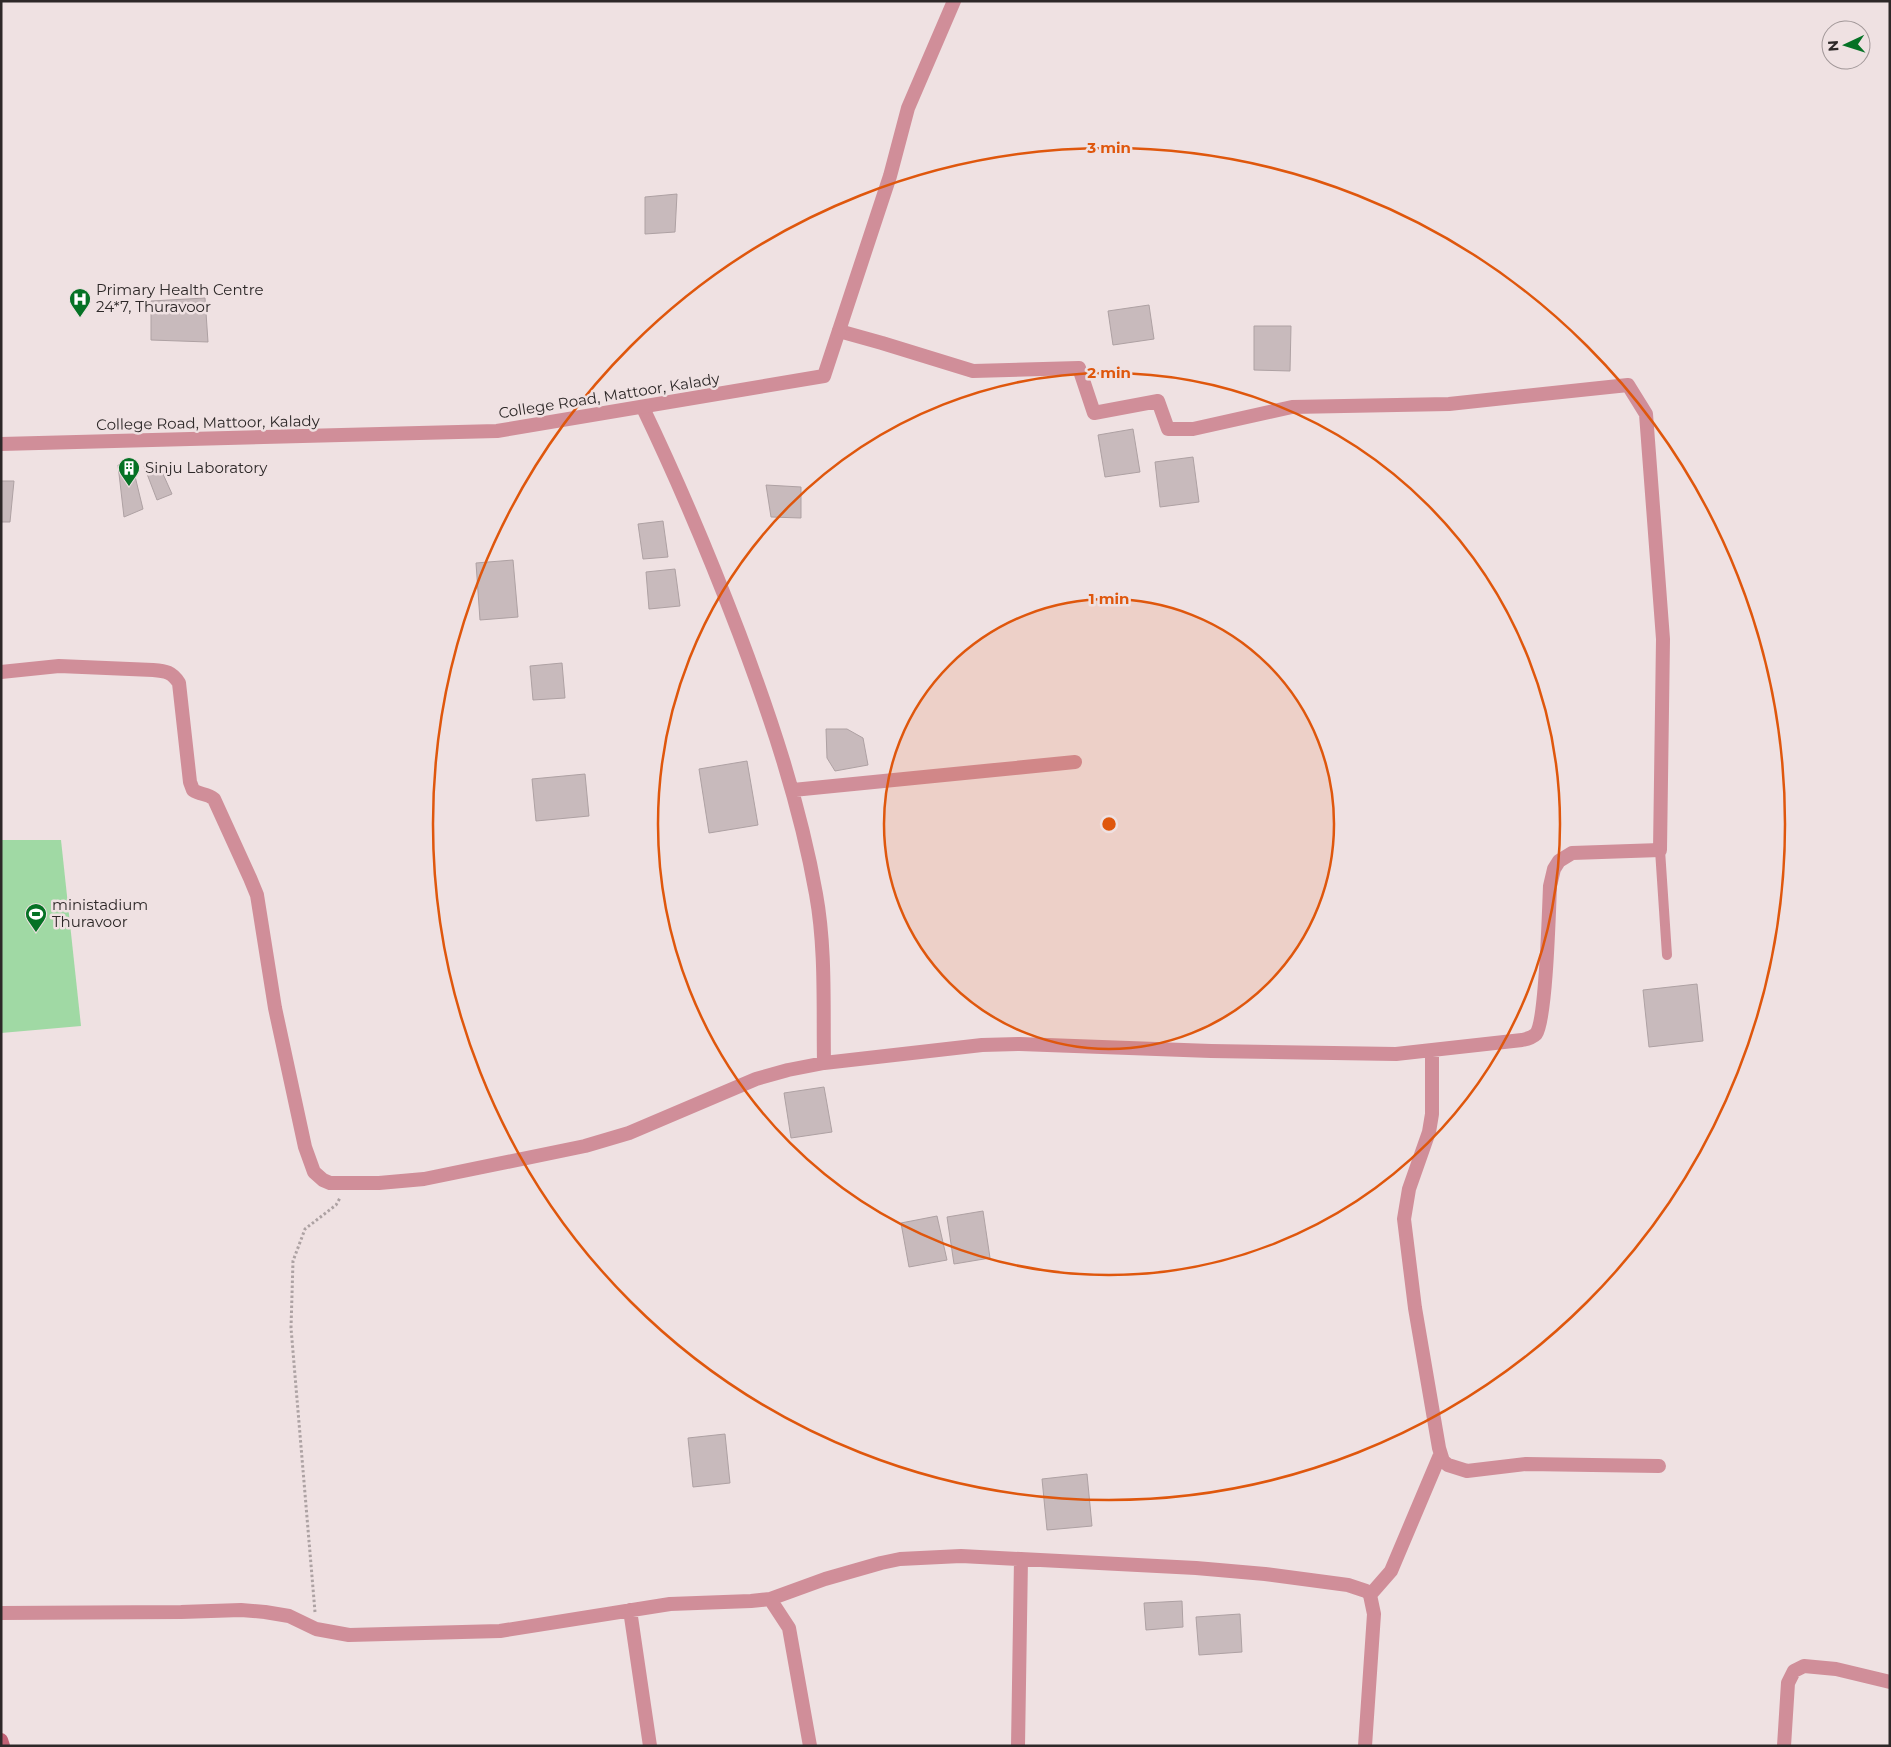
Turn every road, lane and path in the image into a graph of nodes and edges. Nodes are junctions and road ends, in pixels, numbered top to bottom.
1 (950, 2) edge
2 (839, 331) junction
3 (643, 408) junction
4 (1, 444) edge
5 (1, 672) edge
6 (1075, 762) dead end
7 (793, 790) junction
8 (1660, 850) junction
9 (1667, 955) dead end
10 (1432, 1050) junction
11 (824, 1063) junction
12 (344, 1191) dead end
13 (1440, 1455) junction
14 (1659, 1466) dead end
15 (1021, 1559) junction
16 (1370, 1595) junction
17 (770, 1598) junction
18 (630, 1610) junction
19 (1, 1613) edge
20 (316, 1629) junction
21 (1890, 1682) edge
22 (650, 1746) edge
23 (810, 1746) edge
24 (1018, 1746) edge
25 (1365, 1746) edge
26 (1784, 1746) edge

1 - 2 street, College Road, Mattoor, Kalady
2 - 3 street, College Road, Mattoor, Kalady
2 - 8 street
3 - 4 street, College Road, Mattoor, Kalady
3 - 7 street
5 - 11 street
6 - 7 street
7 - 11 street
8 - 9 lane
8 - 10 street
10 - 11 street
10 - 13 street
12 - 20 path
13 - 14 street
13 - 16 street
15 - 16 street
15 - 17 street
15 - 24 street
16 - 25 street
17 - 18 street
17 - 23 street
18 - 20 street
18 - 22 street
19 - 20 street
21 - 26 street

